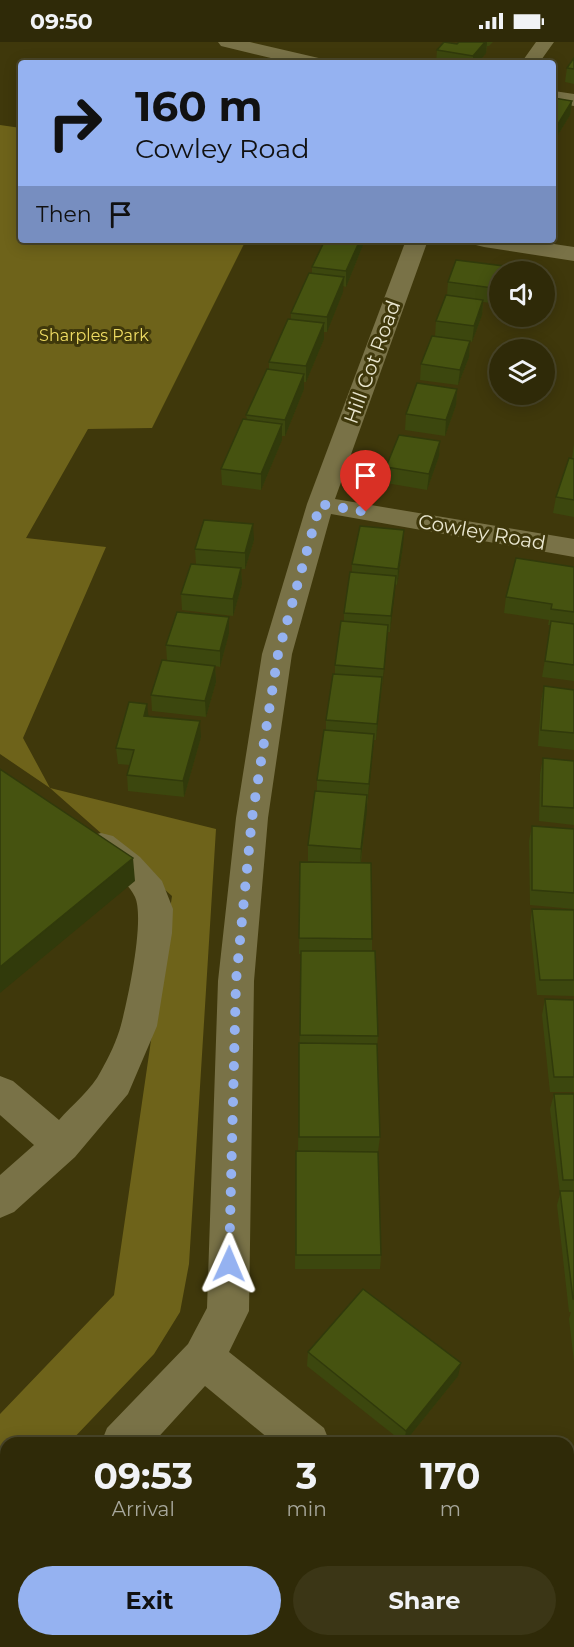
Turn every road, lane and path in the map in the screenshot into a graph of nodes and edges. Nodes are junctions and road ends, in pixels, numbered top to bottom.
1 (227, 42) edge
2 (545, 42) edge
3 (303, 60) edge
4 (532, 60) edge
5 (556, 97) edge
6 (574, 100) edge
7 (416, 243) edge
8 (503, 243) edge
9 (574, 254) edge
10 (320, 504) junction
11 (574, 548) edge
12 (76, 825) edge
13 (0, 1092) edge
14 (62, 1146) junction
15 (0, 1200) edge
16 (203, 1358) junction
17 (129, 1437) edge
18 (301, 1437) edge

1 - 3 street
2 - 4 street
5 - 6 street
7 - 10 street, Hill Cot Road
8 - 9 street
10 - 11 street, Cowley Road
10 - 16 street, Hill Cot Road
12 - 14 street
13 - 14 street
14 - 15 street
16 - 17 street, Hill Cot Road
16 - 18 street

